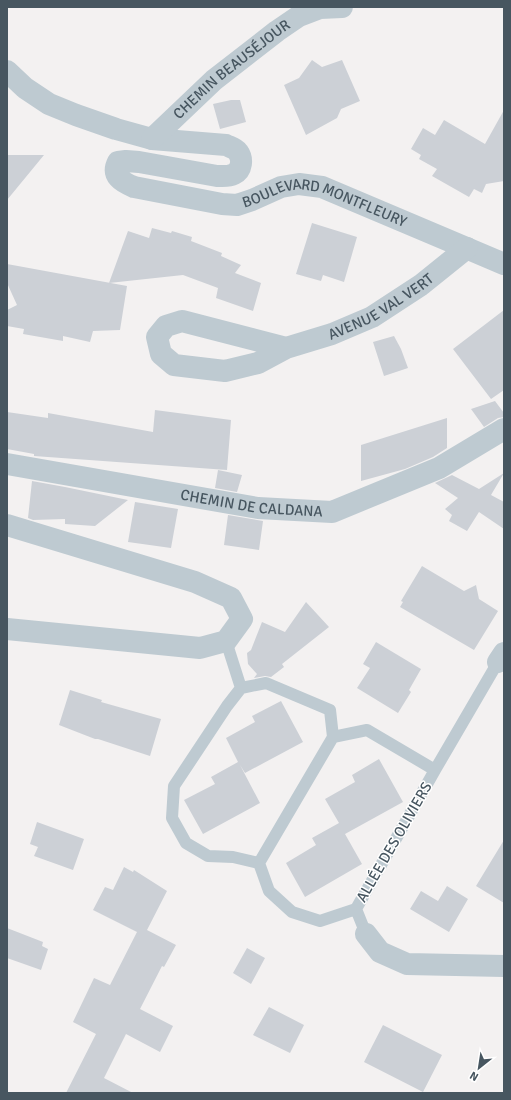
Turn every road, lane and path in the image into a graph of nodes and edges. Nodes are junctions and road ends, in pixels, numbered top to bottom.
1 (342, 7) edge
2 (7, 71) edge
3 (152, 139) junction
4 (467, 248) junction
5 (504, 264) edge
6 (286, 348) junction
7 (504, 429) edge
8 (7, 464) edge
9 (7, 525) edge
10 (7, 629) edge
11 (226, 641) junction
12 (501, 658) edge
13 (241, 688) junction
14 (333, 737) junction
15 (435, 770) junction
16 (259, 863) junction
17 (356, 909) junction
18 (366, 934) joint
19 (504, 966) edge

1 - 3 street, CHEMIN BEAUSÉJOUR
2 - 3 street, BOULEVARD MONTFLEURY
3 - 4 street, BOULEVARD MONTFLEURY
4 - 5 street, BOULEVARD MONTFLEURY
4 - 6 street, AVENUE VAL VERT
6 - 6 street, AVENUE VAL VERT
7 - 8 street, CHEMIN DE CALDANA
9 - 11 street
10 - 11 street
11 - 13 lane
12 - 15 lane
13 - 14 lane
13 - 16 lane
14 - 15 lane, ALLÉE DES OLIVIERS
14 - 16 lane
15 - 17 lane, ALLÉE DES OLIVIERS
16 - 17 lane, ALLÉE DES OLIVIERS
17 - 18 lane, ALLÉE DES OLIVIERS
18 - 19 street, ALLÉE DES OLIVIERS

